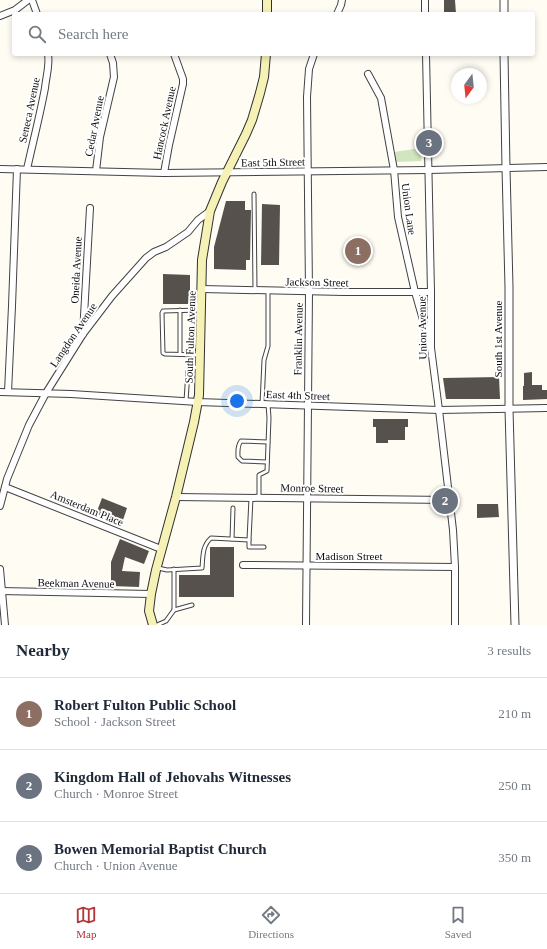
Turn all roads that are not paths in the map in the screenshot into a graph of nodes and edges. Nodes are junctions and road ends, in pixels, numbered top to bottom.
1 (28, 0) edge
2 (32, 0) edge
3 (267, 0) edge
4 (342, 0) edge
5 (425, 0) edge
6 (504, 0) edge
7 (36, 12) edge
8 (267, 12) edge
9 (339, 12) edge
10 (425, 12) edge
11 (504, 12) edge
12 (0, 16) edge
13 (48, 56) edge
14 (111, 56) edge
15 (175, 56) edge
16 (266, 56) edge
17 (313, 56) edge
18 (426, 56) edge
19 (504, 56) edge
20 (368, 74) dead end
21 (547, 167) edge
22 (506, 168) junction
23 (0, 169) edge
24 (17, 169) junction
25 (27, 169) junction
26 (394, 170) junction
27 (429, 170) junction
28 (96, 171) junction
29 (227, 172) junction
30 (308, 172) junction
31 (164, 173) junction
32 (254, 194) dead end
33 (90, 208) dead end
34 (210, 211) junction
35 (202, 289) junction
36 (255, 290) junction
37 (268, 291) junction
38 (309, 292) junction
39 (415, 292) junction
40 (431, 292) junction
41 (180, 310) junction
42 (201, 310) junction
43 (83, 334) junction
44 (431, 348) junction
45 (180, 354) junction
46 (200, 355) junction
47 (200, 367) junction
48 (0, 392) edge
49 (8, 392) junction
50 (46, 393) junction
51 (186, 401) junction
52 (198, 402) junction
53 (265, 404) junction
54 (308, 406) junction
55 (547, 408) edge
56 (509, 409) junction
57 (439, 410) junction
58 (268, 442) junction
59 (267, 462) junction
60 (5, 487) junction
61 (176, 497) junction
62 (251, 498) junction
63 (259, 498) junction
64 (307, 498) junction
65 (449, 500) junction
66 (0, 506) edge
67 (233, 508) dead end
68 (232, 539) junction
69 (249, 540) junction
70 (264, 547) dead end
71 (161, 549) junction
72 (243, 565) dead end
73 (306, 566) junction
74 (455, 567) junction
75 (156, 568) junction
76 (0, 569) edge
77 (174, 569) junction
78 (1, 592) edge
79 (151, 594) junction
80 (192, 605) dead end
81 (174, 610) junction
82 (5, 625) edge
83 (153, 625) edge
84 (157, 625) edge
85 (306, 625) edge
86 (455, 625) edge
87 (515, 625) edge

1 - 12 street
2 - 7 street
3 - 8 main road
4 - 9 street
5 - 10 street
6 - 11 street
13 - 25 street, Seneca Avenue
14 - 28 street, Cedar Avenue
15 - 31 street, Hancock Avenue
16 - 29 main road, South Fulton Avenue
17 - 30 street, Franklin Avenue
18 - 27 street, Union Avenue
19 - 22 street, South 1st Avenue
20 - 26 street, Union Lane
21 - 22 street, East 5th Street
22 - 27 street, East 5th Street
22 - 56 street, South 1st Avenue
23 - 24 street, East 5th Street
24 - 25 street, East 5th Street
24 - 49 street
25 - 28 street, East 5th Street
26 - 27 street, East 5th Street
26 - 30 street, East 5th Street
26 - 39 street, Union Lane
27 - 40 street, Union Avenue
28 - 31 street, East 5th Street
29 - 30 street, East 5th Street
29 - 31 street, East 5th Street
29 - 34 main road, South Fulton Avenue
30 - 38 street, Franklin Avenue
32 - 36 lane
33 - 43 street, Oneida Avenue
34 - 35 main road, South Fulton Avenue
34 - 43 street, Langdon Avenue
35 - 36 street, Jackson Street
35 - 42 main road, South Fulton Avenue
36 - 37 street, Jackson Street
37 - 38 street, Jackson Street
37 - 53 lane
38 - 39 street, Jackson Street
38 - 54 street, Franklin Avenue
39 - 40 street, Jackson Street
39 - 44 street, Union Lane
40 - 44 street, Union Avenue
41 - 42 lane
41 - 45 lane
41 - 45 lane
42 - 46 main road, South Fulton Avenue
43 - 50 street, Langdon Avenue
44 - 57 street, Union Avenue
45 - 46 lane
46 - 47 main road, South Fulton Avenue
47 - 51 lane
47 - 52 main road, South Fulton Avenue
48 - 49 street, East 4th Street
49 - 50 street, East 4th Street
50 - 51 street, East 4th Street
50 - 60 street, Langdon Avenue
51 - 52 street, East 4th Street
52 - 53 street, East 4th Street
52 - 61 main road, South Fulton Avenue
53 - 54 street, East 4th Street
53 - 58 lane
54 - 57 street, East 4th Street
54 - 64 street, Franklin Avenue
55 - 56 street, East 4th Street
56 - 57 street, East 4th Street
56 - 87 street, South 1st Avenue
57 - 65 street, Union Avenue
58 - 59 lane
58 - 59 lane
59 - 63 lane
60 - 66 street, Langdon Avenue
60 - 71 street, Amsterdam Place
61 - 62 street, Monroe Street
61 - 71 main road, South Fulton Avenue
62 - 63 street, Monroe Street
62 - 69 lane
63 - 64 street, Monroe Street
64 - 65 street, Monroe Street
64 - 73 street, Franklin Avenue
65 - 74 street, Union Avenue
67 - 68 lane
68 - 69 lane
68 - 77 lane
69 - 70 lane
71 - 75 main road, South Fulton Avenue
72 - 73 street, Madison Street
73 - 74 street, Madison Street
73 - 85 street, Franklin Avenue
74 - 86 street, Union Avenue
75 - 77 lane
75 - 79 main road, South Fulton Avenue
76 - 78 street
77 - 81 lane
78 - 79 street, Beekman Avenue
78 - 82 street
79 - 83 main road, South Fulton Avenue
80 - 81 lane
81 - 84 lane

